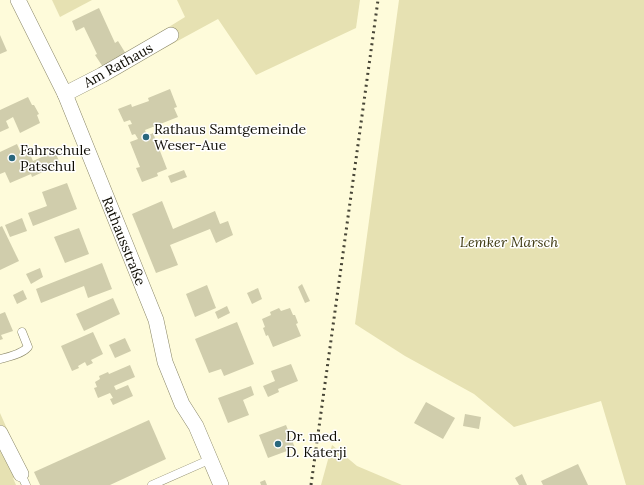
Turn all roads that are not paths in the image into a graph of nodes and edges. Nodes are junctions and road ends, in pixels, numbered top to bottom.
1 (18, 0) edge
2 (171, 35) dead end
3 (64, 94) junction
4 (22, 332) dead end
5 (0, 360) edge
6 (0, 433) edge
7 (211, 459) junction
8 (24, 480) edge
9 (152, 485) edge
10 (221, 485) edge

1 - 3 street, Rathausstraße
2 - 3 street, Am Rathaus
3 - 7 street, Rathausstraße
4 - 5 lane
6 - 8 street
7 - 9 lane
7 - 10 street, Rathausstraße

